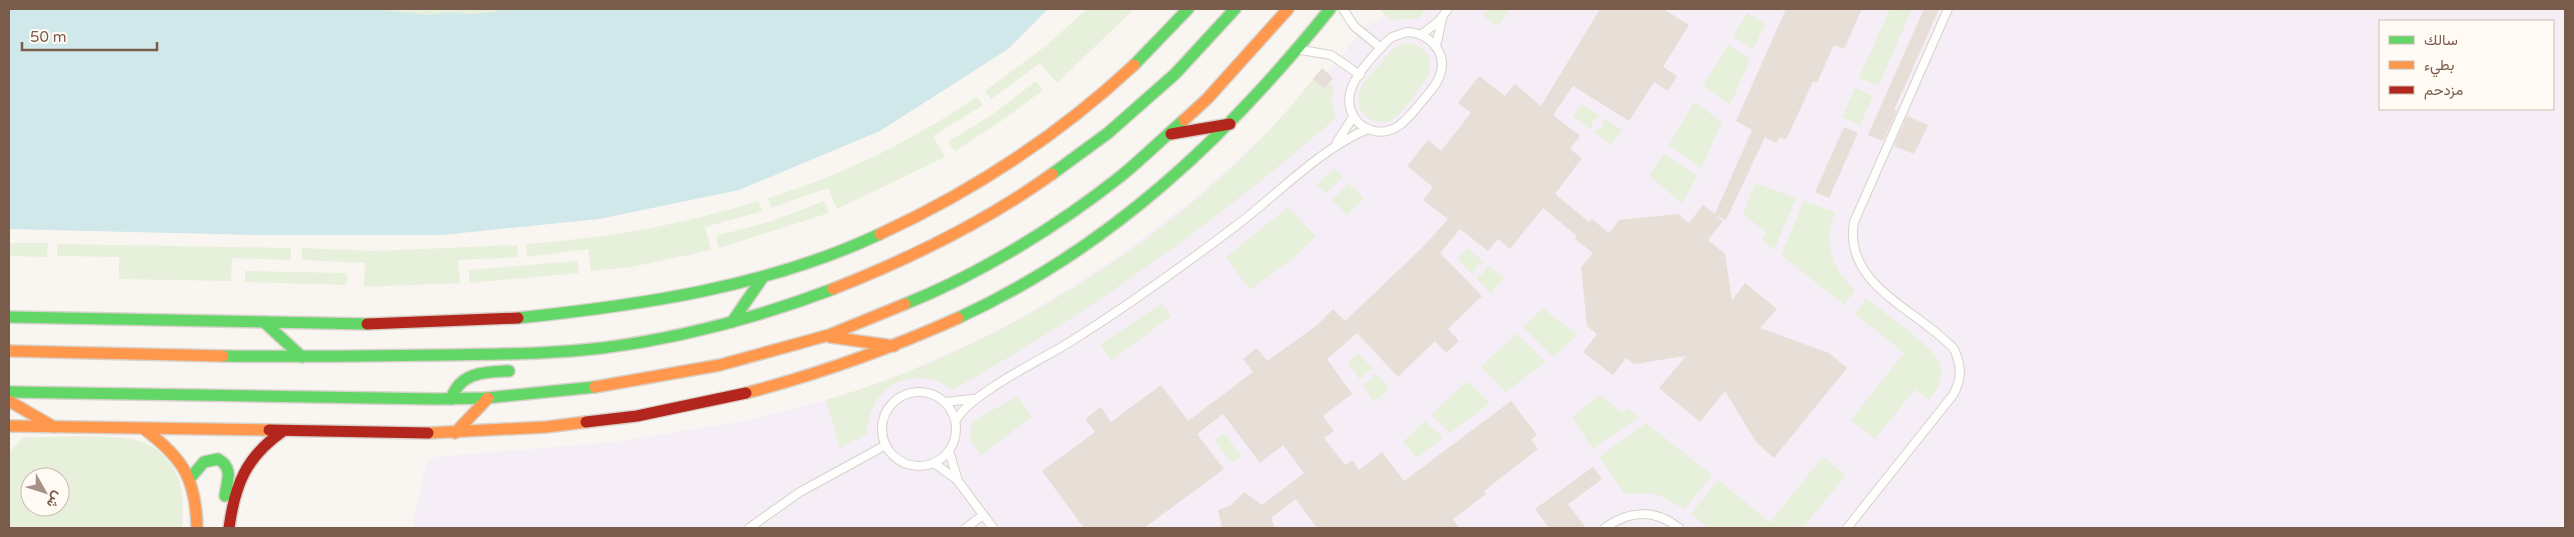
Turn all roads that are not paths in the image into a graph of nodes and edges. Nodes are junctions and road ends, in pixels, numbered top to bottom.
1 (1188, 9) edge
2 (1235, 9) edge
3 (1288, 9) edge
4 (1330, 9) edge
5 (1343, 9) edge
6 (1448, 9) edge
7 (1948, 9) edge
8 (1442, 18) junction
9 (1422, 34) junction
10 (1436, 46) junction
11 (1381, 48) junction
12 (1298, 50) junction
13 (1360, 75) junction
14 (1353, 116) junction
15 (1230, 124) junction
16 (1368, 129) junction
17 (1171, 134) junction
18 (1335, 146) junction
19 (763, 276) junction
20 (9, 317) edge
21 (264, 322) junction
22 (732, 322) junction
23 (826, 336) junction
24 (894, 346) junction
25 (9, 351) edge
26 (574, 351) junction
27 (302, 357) junction
28 (543, 365) dead end
29 (520, 370) dead end
30 (9, 392) edge
31 (488, 398) junction
32 (451, 399) junction
33 (975, 399) junction
34 (9, 401) edge
35 (945, 402) junction
36 (956, 420) junction
37 (9, 426) edge
38 (54, 427) junction
39 (144, 429) junction
40 (283, 431) junction
41 (455, 433) junction
42 (886, 445) junction
43 (949, 452) junction
44 (934, 464) junction
45 (191, 477) junction
46 (958, 481) junction
47 (983, 515) junction
48 (197, 528) edge
49 (229, 528) edge
50 (749, 528) edge
51 (966, 528) edge
52 (993, 528) edge
53 (1605, 528) edge
54 (1679, 528) edge
55 (1847, 528) edge

1 - 19 main road
2 - 22 main road
3 - 17 main road
4 - 12 main road
5 - 11 lane
6 - 8 lane
7 - 55 lane
8 - 9 lane
8 - 10 lane
9 - 10 lane
9 - 11 lane
10 - 16 lane
11 - 13 lane
12 - 13 lane
12 - 15 main road
13 - 14 lane
14 - 16 lane
14 - 18 lane
15 - 17 main road
15 - 24 main road
16 - 18 lane
17 - 23 main road
18 - 33 lane
19 - 21 main road
19 - 22 main road
20 - 21 main road
21 - 27 main road
22 - 26 main road
23 - 24 main road
23 - 31 main road
24 - 41 main road
25 - 27 main road
26 - 27 main road
26 - 28 main road
29 - 32 main road
30 - 32 main road
31 - 32 main road
31 - 41 main road
33 - 35 lane
33 - 36 lane
34 - 38 main road
35 - 36 lane
35 - 42 lane
36 - 43 lane
37 - 38 main road
38 - 39 main road
39 - 40 main road
39 - 45 main road
40 - 41 main road
40 - 49 main road
42 - 44 lane
42 - 50 lane
43 - 44 lane
43 - 46 lane
44 - 46 lane
45 - 48 main road
45 - 49 main road
46 - 47 lane
47 - 51 lane
47 - 52 lane
53 - 54 lane

